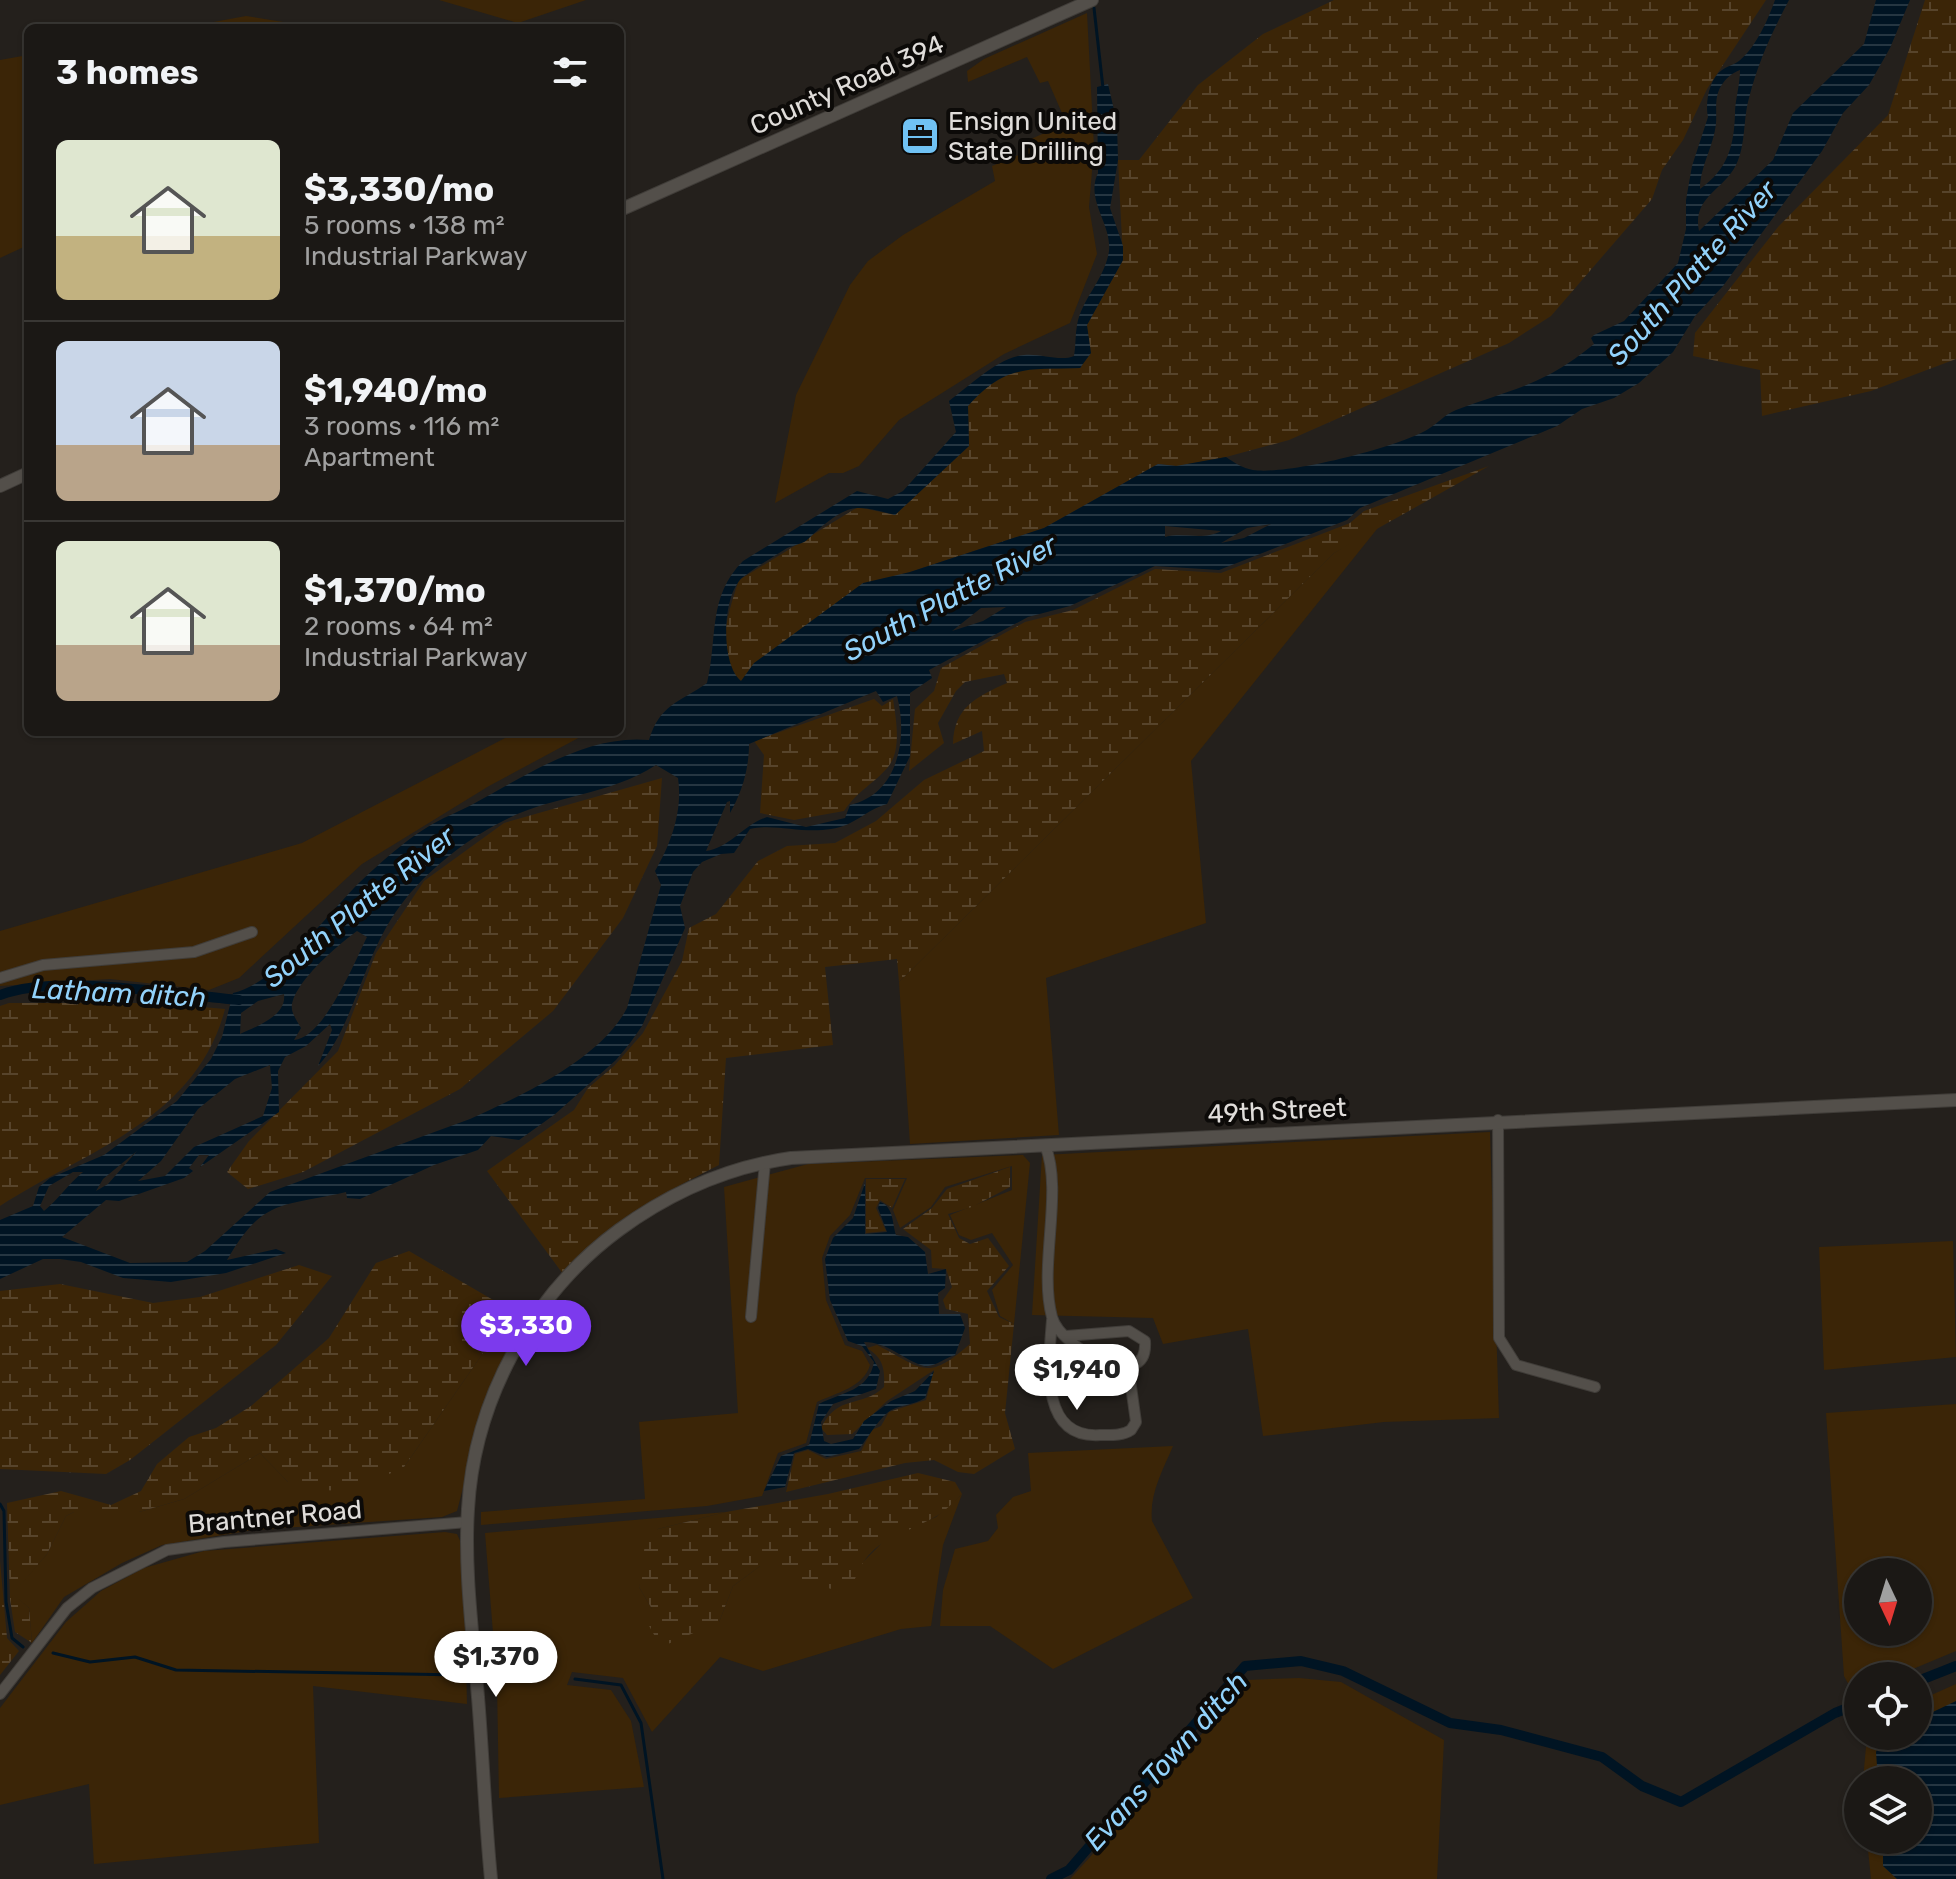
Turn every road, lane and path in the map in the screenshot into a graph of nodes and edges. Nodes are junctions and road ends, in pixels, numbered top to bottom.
1 (1092, 0) edge
2 (1076, 4) edge
3 (624, 208) edge
4 (24, 475) edge
5 (0, 486) edge
6 (252, 932) dead end
7 (0, 978) edge
8 (1956, 1100) edge
9 (1498, 1120) junction
10 (1045, 1145) junction
11 (765, 1162) junction
12 (751, 1317) dead end
13 (1052, 1320) junction
14 (1066, 1336) junction
15 (1128, 1365) junction
16 (1595, 1387) dead end
17 (468, 1522) junction
18 (0, 1694) edge
19 (491, 1879) edge

1 - 2 street, County Road 394
2 - 3 street, County Road 394
4 - 5 street
6 - 7 street
8 - 9 street, 49th Street
9 - 10 street, 49th Street
9 - 16 street
10 - 11 street, 49th Street
10 - 13 street
11 - 12 street
11 - 17 street, 49th Street
13 - 14 street
13 - 15 street
14 - 15 street
14 - 15 street
17 - 18 street, Brantner Road
17 - 19 street, 49th Street

